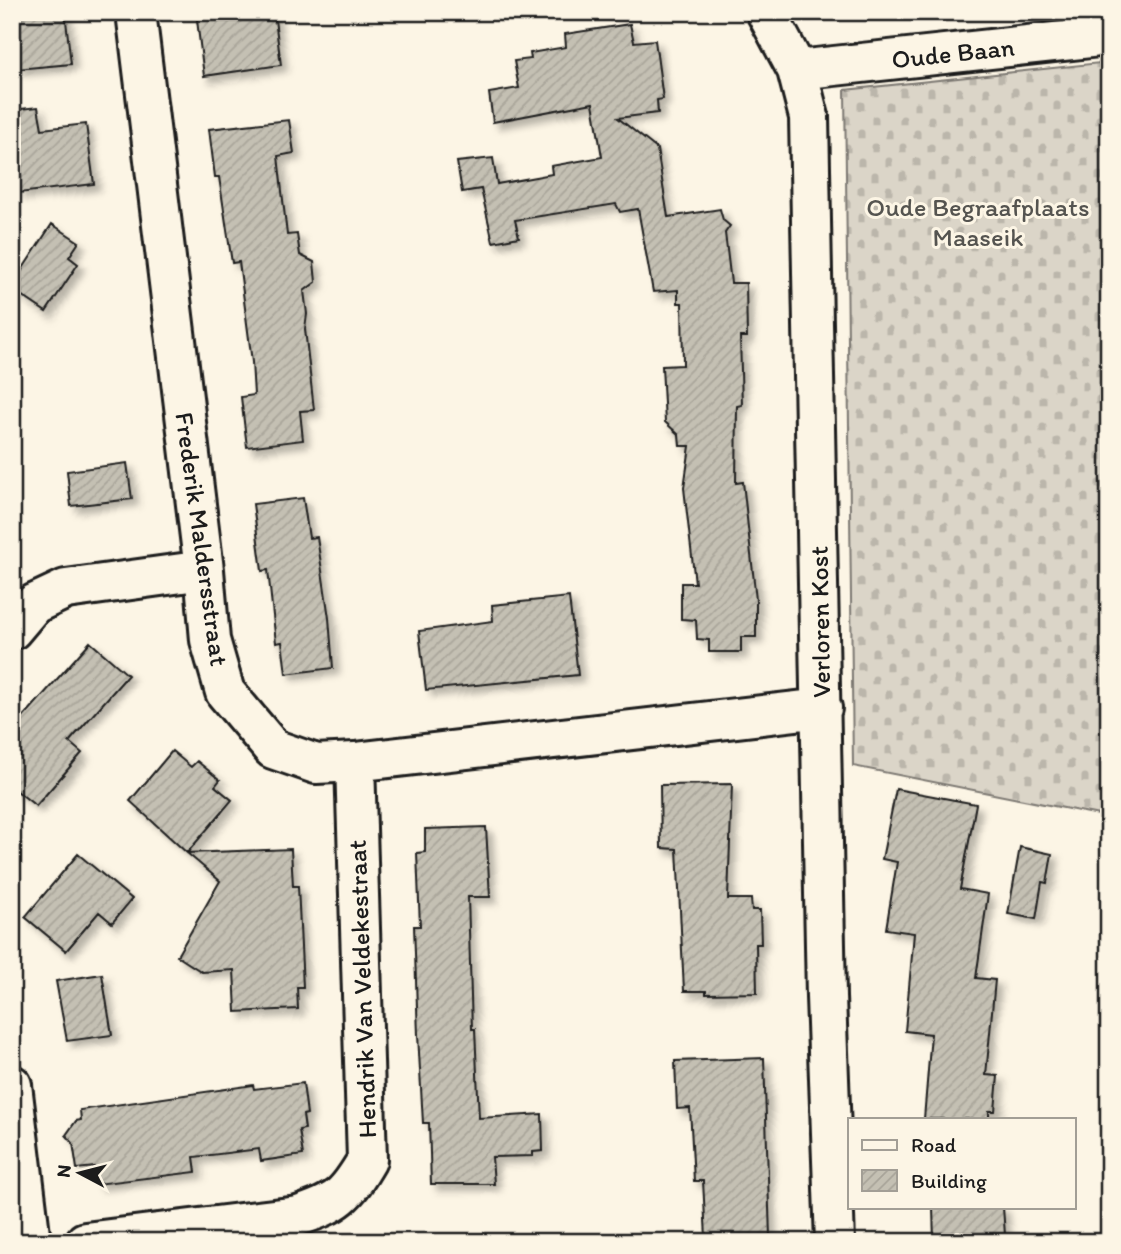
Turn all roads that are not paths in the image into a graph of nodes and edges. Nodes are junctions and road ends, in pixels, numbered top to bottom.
1 (136, 12) edge
2 (766, 12) edge
3 (1109, 36) edge
4 (797, 70) junction
5 (204, 570) junction
6 (12, 630) edge
7 (822, 708) junction
8 (355, 762) junction
9 (12, 1085) edge
10 (31, 1242) edge
11 (85, 1242) edge
12 (835, 1242) edge

1 - 5 street, Frederik Maldersstraat
2 - 4 street, Verloren Kost
3 - 4 street, Oude Baan
4 - 7 street, Verloren Kost
5 - 6 street
5 - 8 street, Frederik Maldersstraat
7 - 8 street, Frederik Maldersstraat
7 - 12 street, Verloren Kost
8 - 11 street, Hendrik Van Veldekestraat
9 - 10 street

